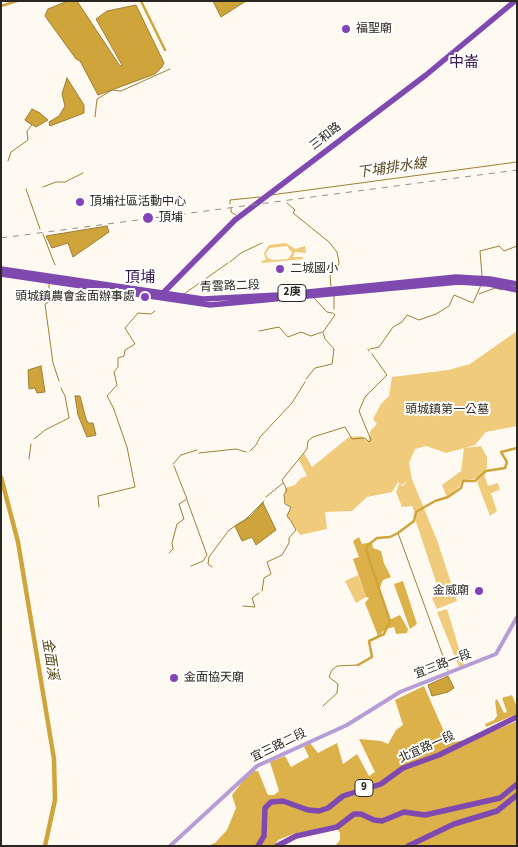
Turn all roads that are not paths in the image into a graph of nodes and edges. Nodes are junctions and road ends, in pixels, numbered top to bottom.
1 (515, 1) edge
2 (1, 269) edge
3 (1, 274) edge
4 (490, 281) junction
5 (517, 284) edge
6 (517, 290) edge
7 (160, 296) junction
8 (517, 617) edge
9 (362, 718) joint
10 (517, 719) edge
11 (517, 784) edge
12 (517, 795) edge
13 (170, 846) edge
14 (258, 846) edge
15 (277, 846) edge
16 (408, 846) edge

1 - 7 main road, 三和路
2 - 7 main road, 青雲路二段 / 2庚
3 - 7 main road, 青雲路二段 / 2庚
4 - 5 main road, 2庚
4 - 6 main road, 2庚
4 - 7 main road, 青雲路二段 / 2庚
8 - 9 street, 宜三路一段
9 - 13 street, 宜三路二段
10 - 14 main road, 北宜路一段 / 9
11 - 15 main road, 9
12 - 16 main road

